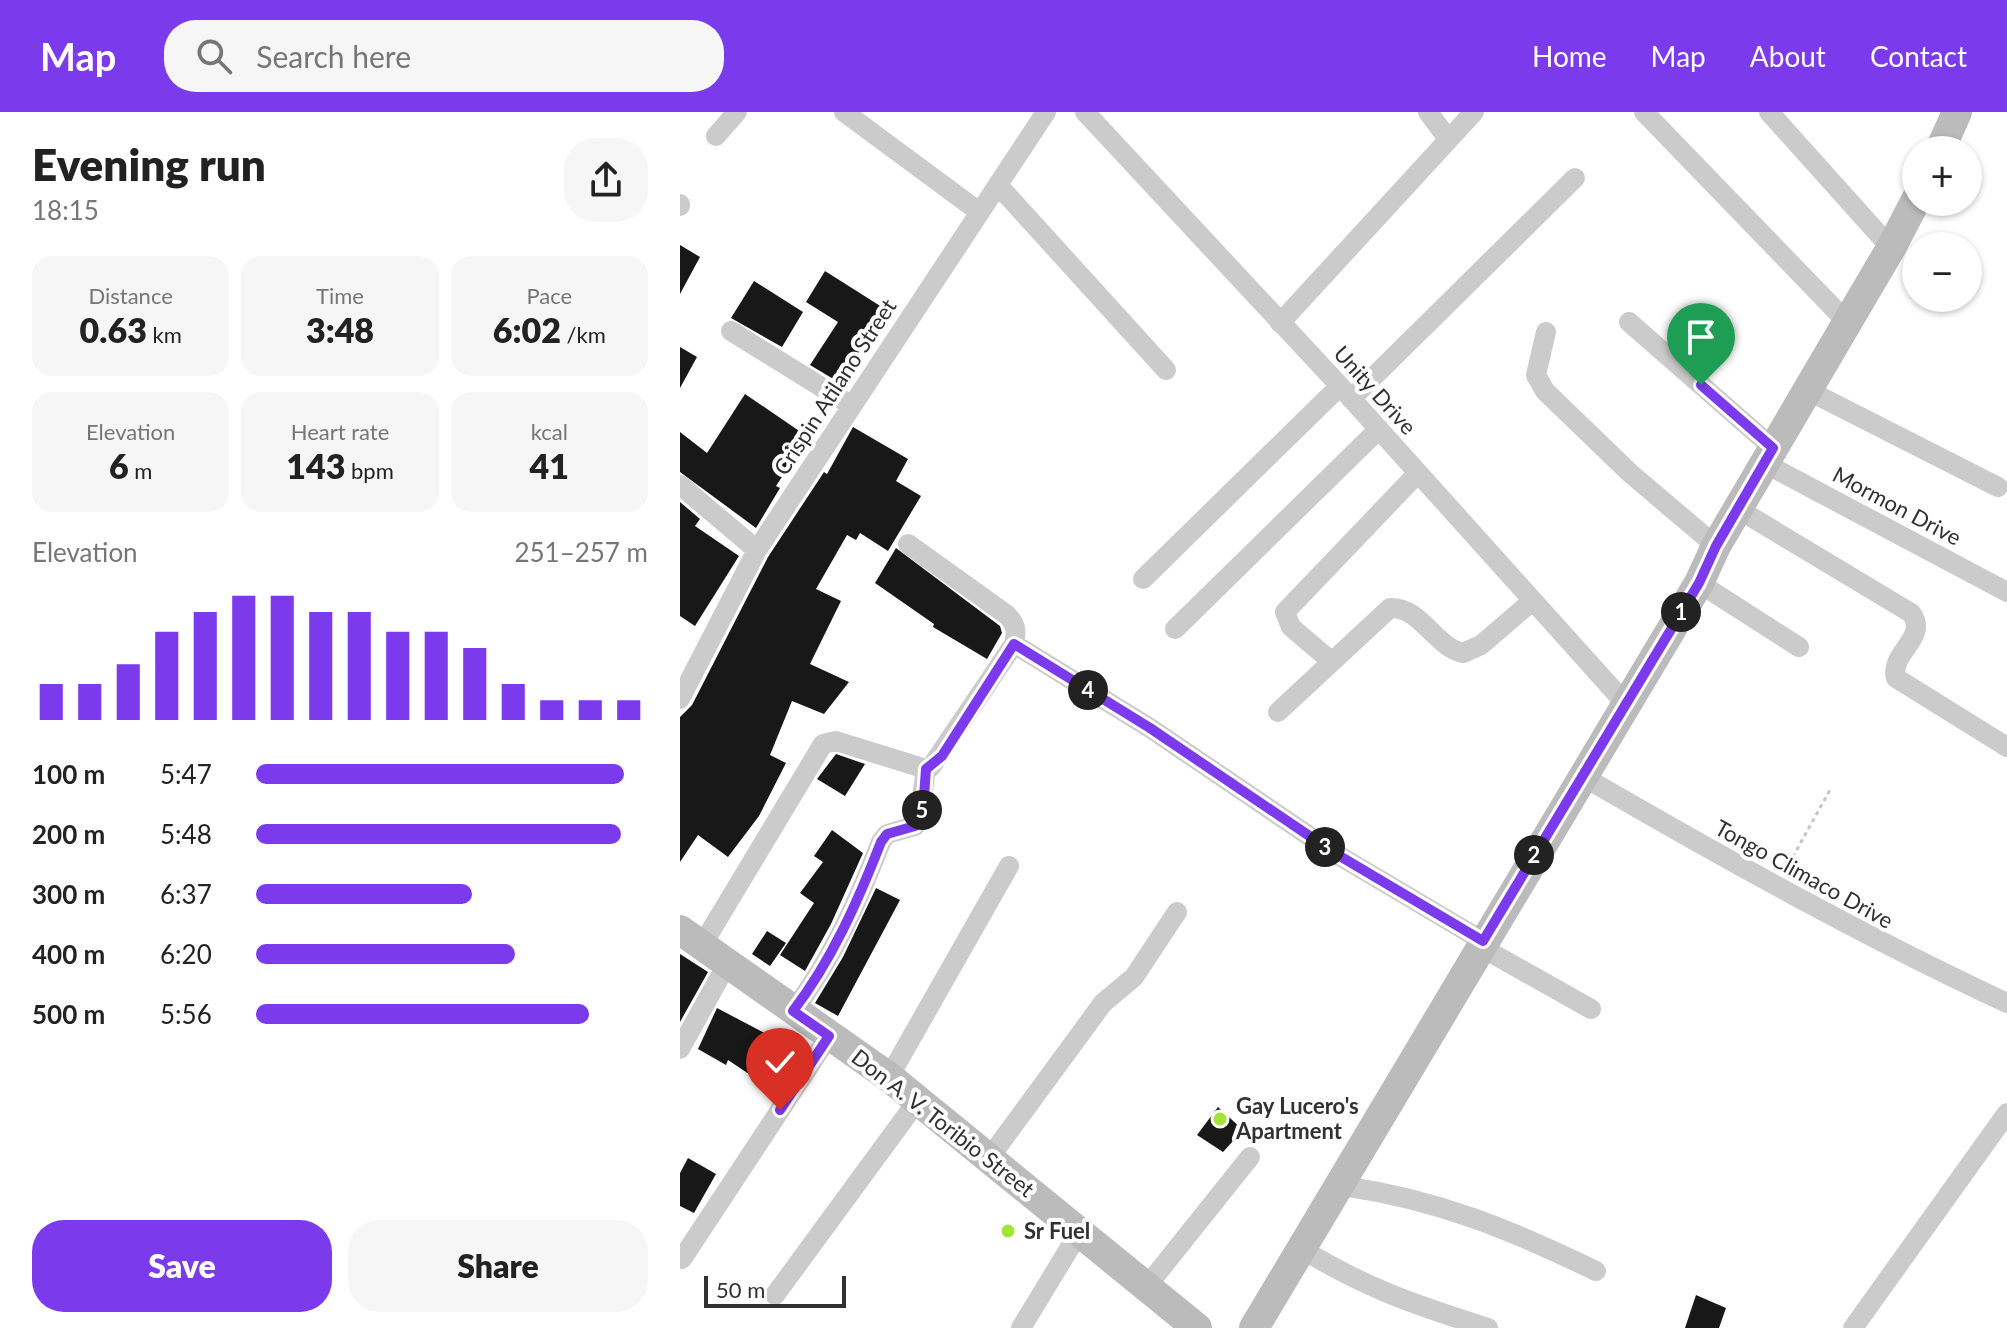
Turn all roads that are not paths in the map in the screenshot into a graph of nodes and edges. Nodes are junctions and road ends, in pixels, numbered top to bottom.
1 (737, 112) edge
2 (844, 112) edge
3 (1046, 112) edge
4 (1085, 112) edge
5 (1428, 112) edge
6 (1474, 112) edge
7 (1644, 112) edge
8 (1769, 112) edge
9 (1957, 112) edge
10 (716, 136) dead end
11 (1946, 136) edge
12 (1448, 139) junction
13 (1575, 178) dead end
14 (998, 185) junction
15 (978, 211) junction
16 (1908, 216) edge
17 (1891, 248) junction
18 (1629, 322) dead end
19 (1847, 322) junction
20 (1280, 323) junction
21 (731, 331) dead end
22 (1546, 332) dead end
23 (1166, 370) dead end
24 (1807, 390) junction
25 (1345, 393) junction
26 (852, 406) junction
27 (1379, 429) junction
28 (1768, 456) junction
29 (1417, 474) junction
30 (680, 485) edge
31 (1998, 487) dead end
32 (1738, 509) junction
33 (908, 544) dead end
34 (1716, 546) junction
35 (757, 550) junction
36 (1143, 579) dead end
37 (1699, 583) junction
38 (2007, 592) edge
39 (1531, 602) junction
40 (1175, 629) dead end
41 (1014, 644) junction
42 (1799, 647) dead end
43 (1331, 661) junction
44 (680, 699) edge
45 (1625, 703) junction
46 (1278, 712) dead end
47 (2007, 747) edge
48 (926, 769) junction
49 (1582, 776) junction
50 (1009, 866) dead end
51 (1177, 912) dead end
52 (691, 939) edge
53 (1481, 944) junction
54 (726, 966) junction
55 (2007, 1003) edge
56 (1591, 1009) dead end
57 (793, 1011) junction
58 (829, 1036) junction
59 (680, 1049) edge
60 (889, 1077) junction
61 (918, 1100) junction
62 (2007, 1113) edge
63 (990, 1157) junction
64 (1250, 1157) dead end
65 (1343, 1186) junction
66 (1080, 1231) junction
67 (1302, 1249) junction
68 (682, 1259) dead end
69 (1596, 1271) dead end
70 (1147, 1286) junction
71 (775, 1295) dead end
72 (1021, 1328) edge
73 (1197, 1328) edge
74 (1254, 1328) edge
75 (1488, 1328) edge
76 (1853, 1328) edge

1 - 10 street
2 - 15 street
3 - 14 street, Crispin Atilano Street
4 - 20 street, Unity Drive
5 - 12 street
6 - 12 street
7 - 19 street
8 - 17 street
9 - 11 street
12 - 20 street
13 - 25 street
14 - 15 street, Crispin Atilano Street
14 - 23 street
15 - 26 street, Crispin Atilano Street
16 - 17 street
17 - 19 street
18 - 28 street, Mormon Drive
19 - 24 street
20 - 25 street, Unity Drive
21 - 26 street
22 - 34 street
24 - 28 street
24 - 31 street
25 - 27 street, Unity Drive
25 - 36 street
26 - 35 street, Crispin Atilano Street
27 - 29 street, Unity Drive
27 - 40 street
28 - 32 street
28 - 38 street, Mormon Drive
29 - 39 street, Unity Drive
29 - 43 street
30 - 35 street
32 - 34 street
32 - 47 street
33 - 41 street
34 - 37 street
35 - 44 street, Crispin Atilano Street
37 - 42 street
37 - 45 street
39 - 43 street
39 - 45 street, Unity Drive
41 - 48 street
41 - 53 street
43 - 46 street
45 - 49 street
48 - 52 street
48 - 57 street
49 - 53 street
49 - 55 street, Tongo Climaco Drive
50 - 60 street
51 - 63 street
52 - 54 street, Don A. V. Toribio Street
53 - 56 street
53 - 65 street
54 - 57 street, Don A. V. Toribio Street
54 - 59 street
57 - 58 street, Don A. V. Toribio Street
58 - 60 street, Don A. V. Toribio Street
58 - 68 street
60 - 61 street, Don A. V. Toribio Street
61 - 63 street, Don A. V. Toribio Street
61 - 71 street
62 - 76 street
63 - 66 street, Don A. V. Toribio Street
64 - 70 street
65 - 67 street
65 - 69 street
66 - 70 street, Don A. V. Toribio Street
66 - 72 street
67 - 74 street
67 - 75 street
70 - 73 street, Don A. V. Toribio Street

